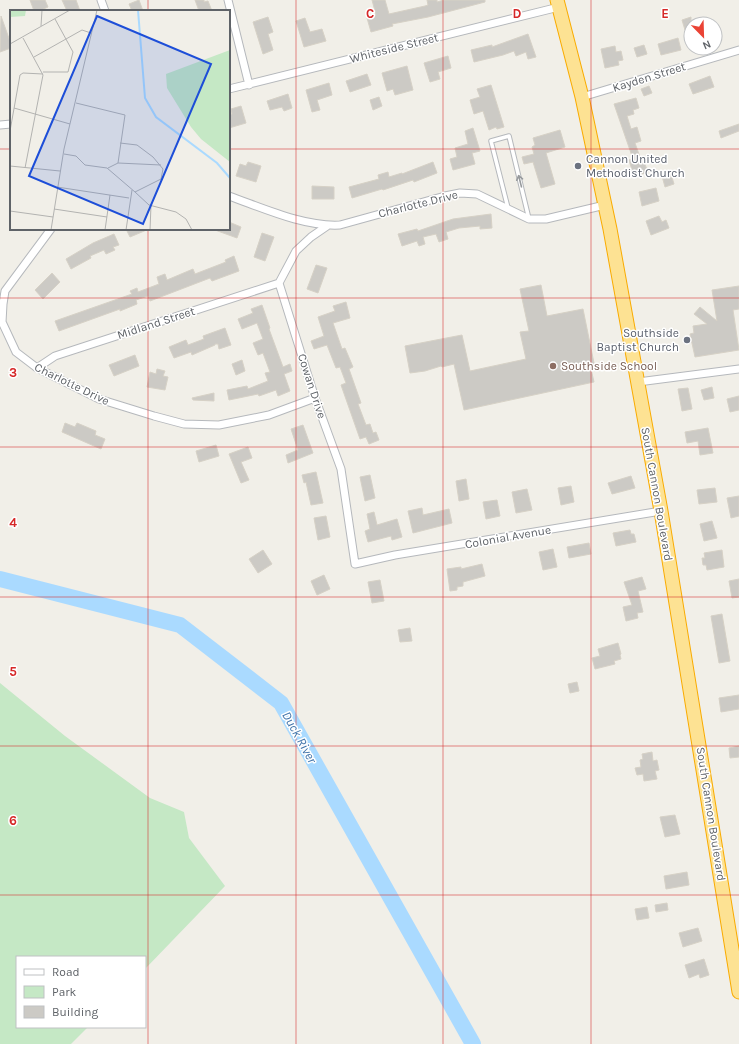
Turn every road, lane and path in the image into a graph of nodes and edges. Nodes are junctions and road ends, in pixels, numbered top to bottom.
1 (101, 0) edge
2 (228, 0) edge
3 (558, 4) edge
4 (105, 10) edge
5 (739, 50) edge
6 (249, 85) junction
7 (230, 89) edge
8 (582, 97) junction
9 (10, 124) edge
10 (0, 125) edge
11 (230, 196) edge
12 (605, 205) junction
13 (508, 209) junction
14 (529, 218) junction
15 (327, 226) junction
16 (50, 230) edge
17 (279, 283) junction
18 (37, 368) junction
19 (739, 369) edge
20 (638, 382) junction
21 (315, 398) junction
22 (661, 511) junction
23 (355, 564) joint
24 (739, 992) edge

1 - 4 street
2 - 6 street
3 - 6 street, Whiteside Street
3 - 8 highway, South Cannon Boulevard
5 - 8 street, Kayden Street
6 - 7 street, Whiteside Street
8 - 12 highway, South Cannon Boulevard
9 - 10 street
11 - 15 street, Charlotte Drive
12 - 14 street, Charlotte Drive
12 - 20 highway, South Cannon Boulevard
13 - 14 street, Charlotte Drive
14 -> 13 lane
13 - 15 street, Charlotte Drive
15 - 17 street
16 - 18 street, Charlotte Drive
17 - 18 street, Midland Street
17 - 21 street, Cowan Drive
18 - 21 street, Charlotte Drive
19 - 20 street
20 - 22 highway, South Cannon Boulevard
21 - 23 street, Cowan Drive
22 - 23 street, Colonial Avenue
22 - 24 highway, South Cannon Boulevard

